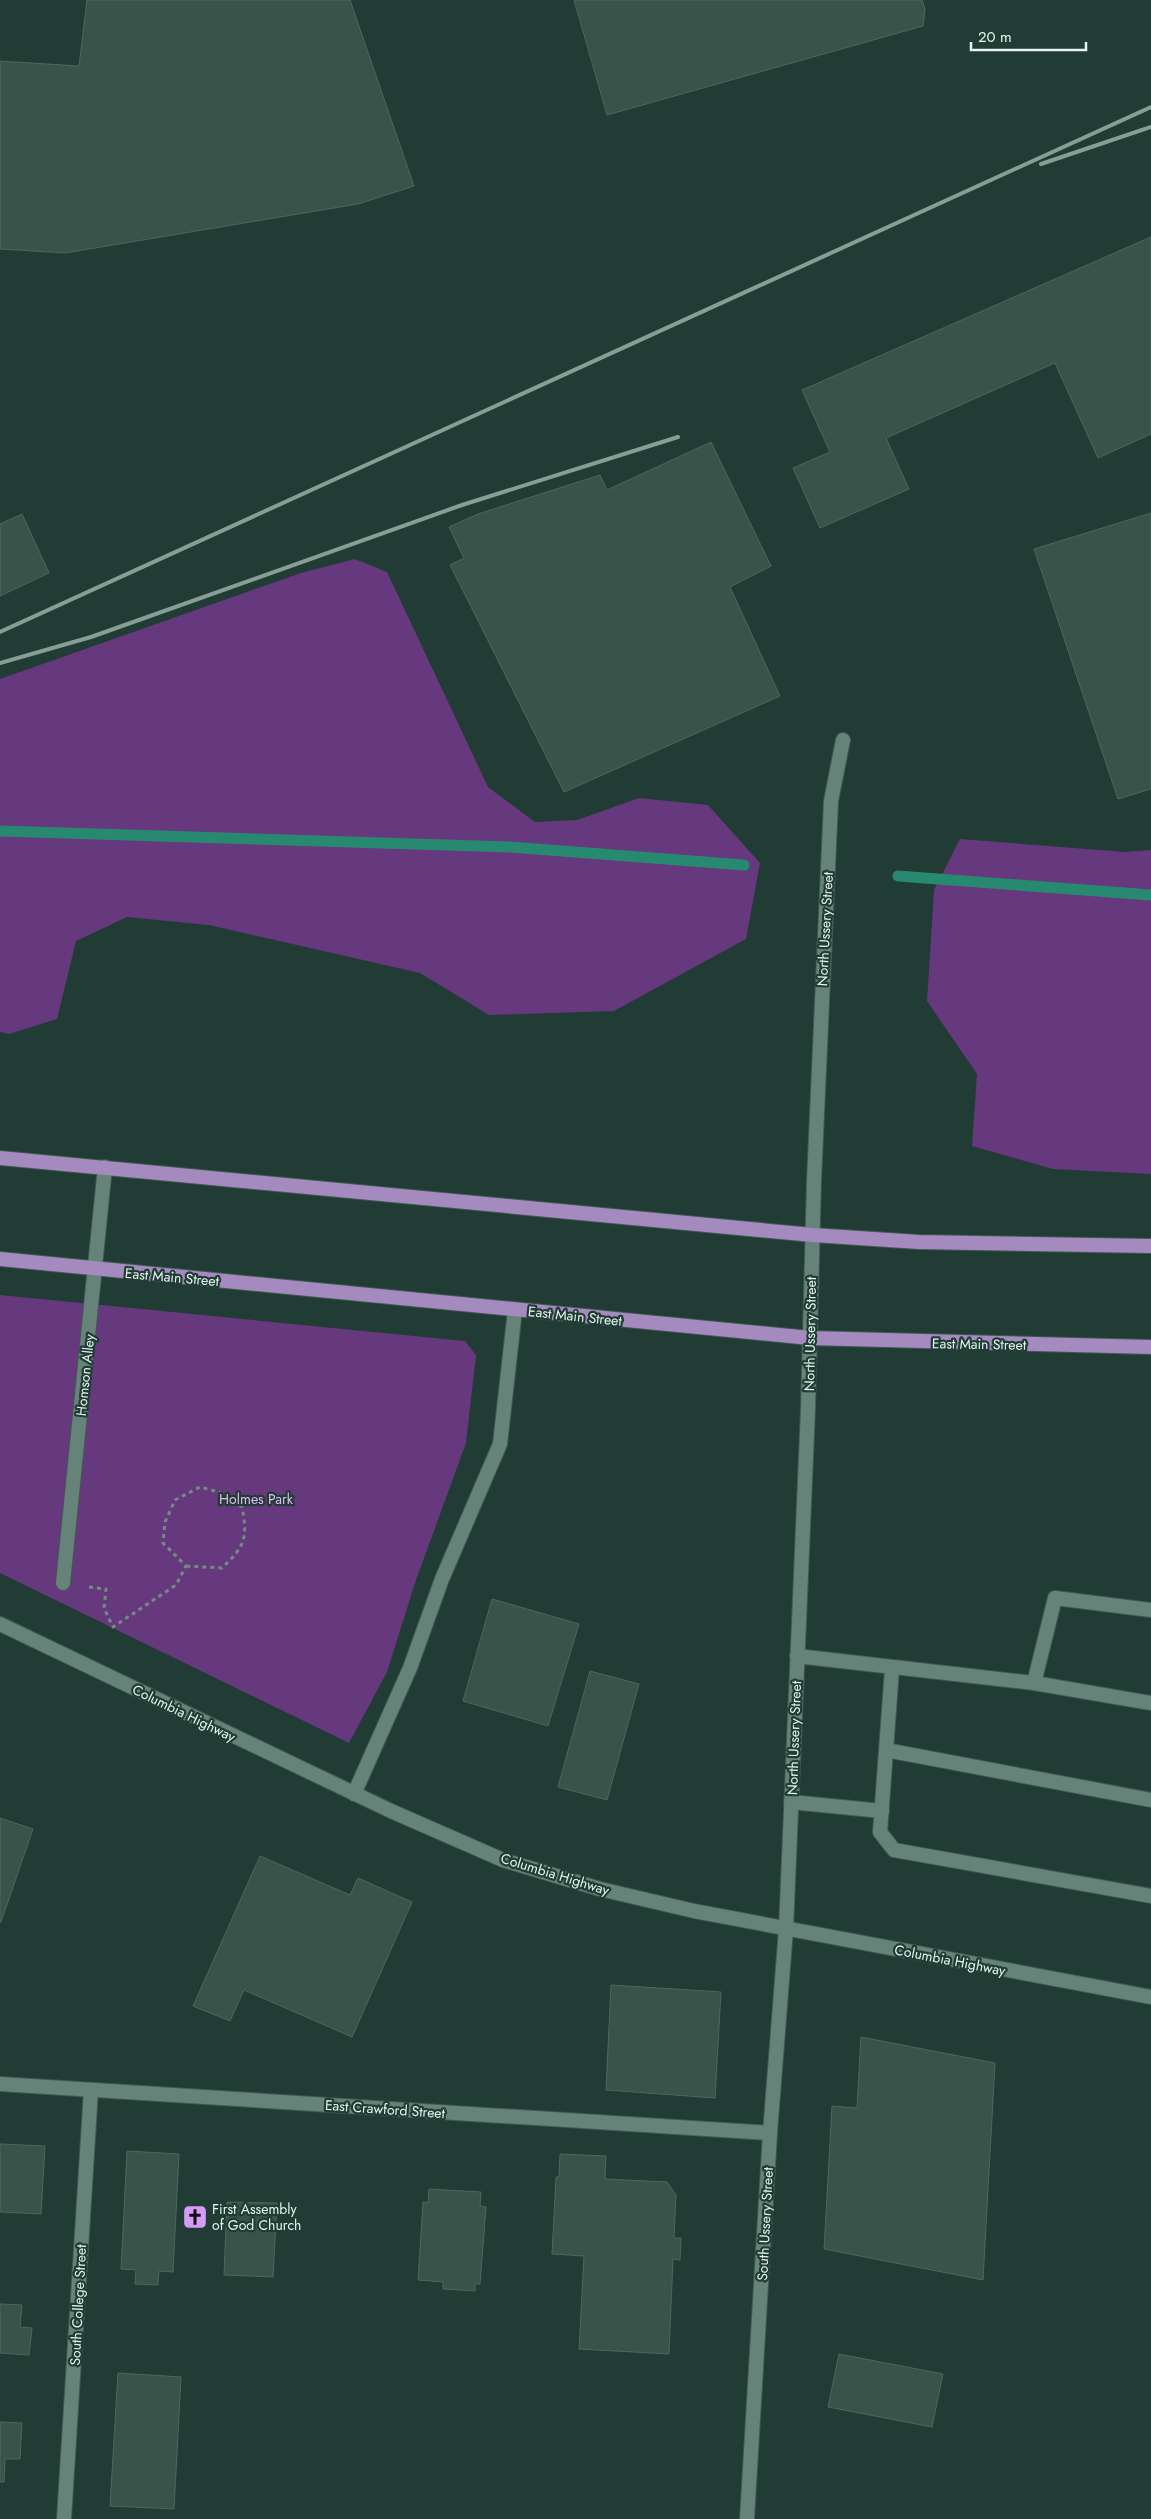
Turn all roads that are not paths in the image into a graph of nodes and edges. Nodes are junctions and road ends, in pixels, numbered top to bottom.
1 (843, 740) dead end
2 (0, 1158) edge
3 (105, 1167) junction
4 (813, 1235) junction
5 (1151, 1246) edge
6 (0, 1259) edge
7 (96, 1270) junction
8 (515, 1310) junction
9 (810, 1338) junction
10 (1151, 1347) edge
11 (63, 1583) road end
12 (1151, 1610) edge
13 (0, 1624) edge
14 (797, 1656) junction
15 (892, 1669) junction
16 (1034, 1684) junction
17 (1151, 1703) edge
18 (886, 1750) junction
19 (354, 1794) junction
20 (1151, 1800) edge
21 (791, 1802) junction
22 (882, 1811) junction
23 (1151, 1896) edge
24 (786, 1928) junction
25 (1151, 1997) edge
26 (0, 2084) edge
27 (91, 2090) junction
28 (770, 2133) junction
29 (64, 2519) edge
30 (747, 2519) edge

1 - 4 street, North Ussery Street
2 - 3 main road
3 - 4 main road
3 - 7 street, Homson Alley
4 - 5 main road
4 - 9 street, North Ussery Street
6 - 7 main road, East Main Street
7 - 8 main road, East Main Street
7 - 11 street, Homson Alley
8 - 9 main road, East Main Street
8 - 19 street
9 - 10 main road, East Main Street
9 - 14 street, North Ussery Street
12 - 16 street
13 - 19 street, Columbia Highway
14 - 15 street
14 - 21 street, North Ussery Street
15 - 16 street
15 - 18 street
16 - 17 street
18 - 20 street
18 - 22 street
19 - 24 street, Columbia Highway
21 - 22 street
21 - 24 street, North Ussery Street
22 - 23 street
24 - 25 street, Columbia Highway
24 - 28 street, South Ussery Street
26 - 27 street, East Crawford Street
27 - 28 street, East Crawford Street
27 - 29 street, South College Street
28 - 30 street, South Ussery Street

